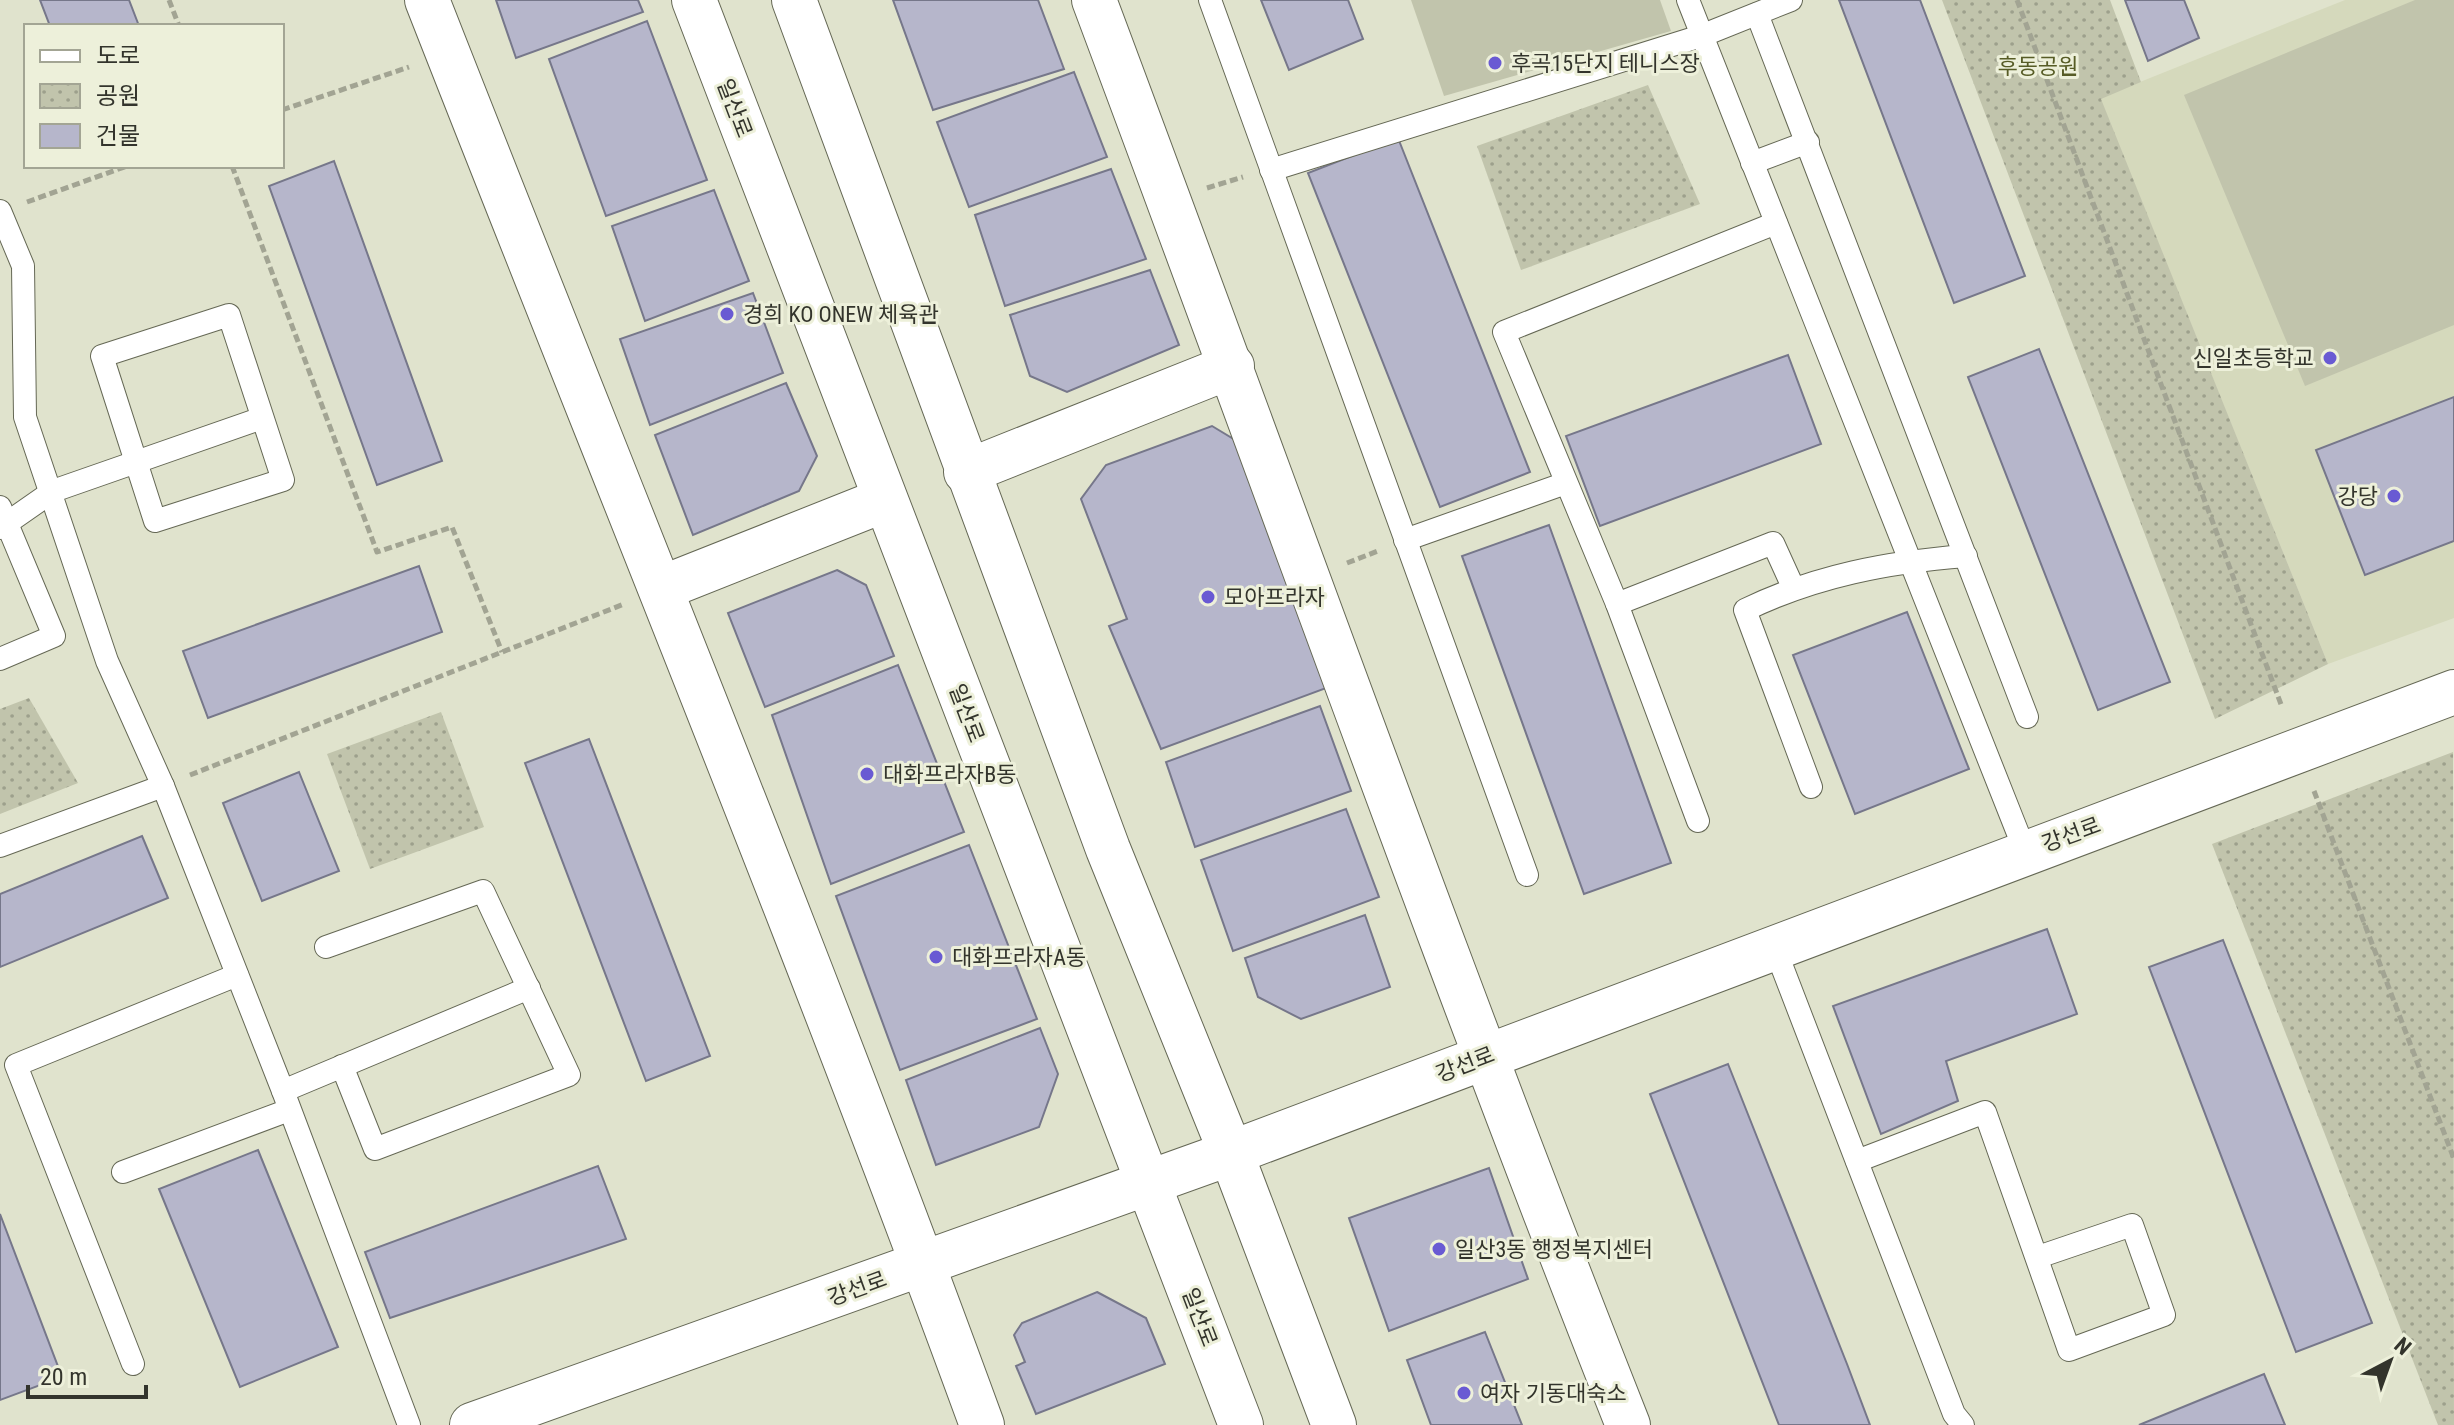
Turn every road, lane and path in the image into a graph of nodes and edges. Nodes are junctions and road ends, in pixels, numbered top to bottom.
1 (169, 0) edge
2 (427, 0) edge
3 (694, 0) edge
4 (794, 0) edge
5 (1094, 0) edge
6 (1210, 0) edge
7 (1688, 0) edge
8 (1791, 0) edge
9 (2017, 0) edge
10 (1757, 14) junction
11 (178, 24) edge
12 (1701, 36) junction
13 (447, 51) junction
14 (284, 109) edge
15 (1808, 142) junction
16 (1752, 163) junction
17 (121, 168) edge
18 (233, 168) edge
19 (1271, 170) junction
20 (1168, 198) junction
21 (0, 211) edge
22 (1776, 223) junction
23 (1232, 366) junction
24 (262, 418) junction
25 (137, 462) junction
26 (966, 472) junction
27 (1566, 483) junction
28 (53, 491) junction
29 (884, 500) junction
30 (2, 520) edge
31 (1405, 540) junction
32 (1966, 556) junction
33 (1907, 560) junction
34 (1309, 578) junction
35 (1793, 587) junction
36 (662, 588) junction
37 (1617, 604) junction
38 (502, 652) junction
39 (0, 659) edge
40 (2454, 692) edge
41 (2282, 707) dead end
42 (2027, 717) dead end
43 (163, 786) junction
44 (1811, 787) dead end
45 (2314, 791) dead end
46 (1698, 821) dead end
47 (0, 846) edge
48 (2025, 851) junction
49 (1527, 875) dead end
50 (1774, 946) junction
51 (326, 947) dead end
52 (237, 975) junction
53 (529, 988) junction
54 (1483, 1057) junction
55 (342, 1066) junction
56 (286, 1100) junction
57 (1231, 1153) junction
58 (2454, 1159) edge
59 (1857, 1161) junction
60 (123, 1172) dead end
61 (1149, 1181) junction
62 (2038, 1257) junction
63 (923, 1264) junction
64 (133, 1364) dead end
65 (492, 1421) edge
66 (409, 1425) edge
67 (982, 1425) edge
68 (1241, 1425) edge
69 (1334, 1425) edge
70 (1628, 1425) edge
71 (1963, 1425) edge

1 - 11 path
2 - 13 main road
3 - 29 main road, 일산로
4 - 26 main road
5 - 20 main road
6 - 19 lane
7 - 12 lane
8 - 10 lane
9 - 41 path
10 - 12 lane
10 - 15 lane
12 - 16 lane
12 - 19 lane
13 - 14 path
13 - 36 main road
15 - 16 lane
15 - 32 lane
16 - 22 lane
17 - 21 path
18 - 38 path
19 - 20 path
19 - 31 lane
20 - 23 main road
21 - 28 lane
22 - 27 lane
22 - 33 lane
23 - 26 main road
23 - 34 main road
24 - 25 lane
24 - 25 lane
24 - 25 lane
25 - 28 lane
26 - 57 main road
27 - 31 lane
27 - 37 lane
28 - 30 lane
28 - 43 lane
29 - 36 main road
29 - 61 main road, 일산로
30 - 39 lane
31 - 34 path
31 - 49 lane
32 - 33 lane
32 - 42 lane
33 - 35 lane
33 - 48 lane
34 - 54 main road
35 - 37 lane
35 - 44 lane
36 - 38 path
36 - 63 main road
37 - 46 lane
38 - 43 path
40 - 48 main road, 강선로
43 - 47 lane
43 - 52 lane
45 - 58 path
48 - 50 main road, 강선로
50 - 54 main road, 강선로
50 - 59 lane
51 - 53 lane
52 - 56 lane
52 - 64 lane
53 - 55 lane
53 - 55 lane
54 - 57 main road, 강선로
54 - 70 main road
55 - 56 lane
56 - 60 lane
56 - 66 lane
57 - 61 main road, 강선로
57 - 69 main road
59 - 62 lane
59 - 71 lane
61 - 63 main road, 강선로
61 - 68 main road, 일산로
62 - 62 lane
63 - 65 main road, 강선로
63 - 67 main road

